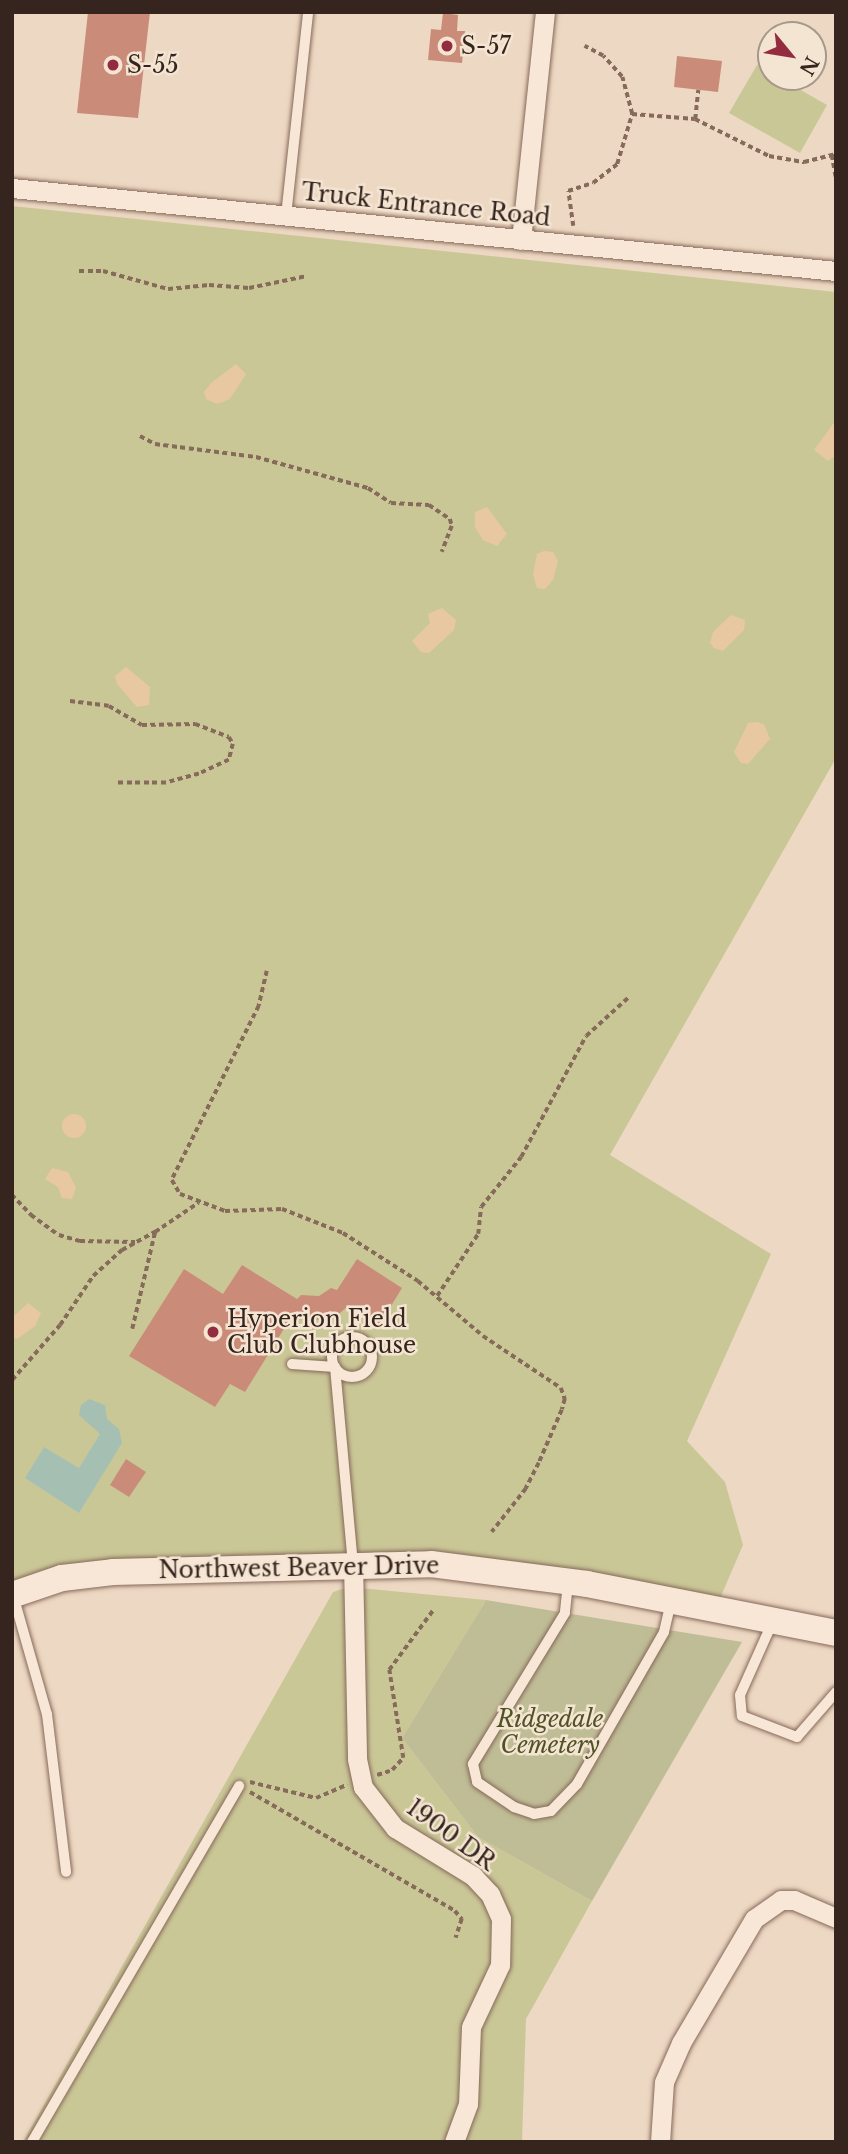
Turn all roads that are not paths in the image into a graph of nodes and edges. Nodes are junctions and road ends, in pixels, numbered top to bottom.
1 (308, 12) edge
2 (545, 12) edge
3 (12, 188) edge
4 (286, 216) junction
5 (521, 240) junction
6 (836, 271) edge
7 (292, 1364) dead end
8 (335, 1367) junction
9 (353, 1563) junction
10 (568, 1583) junction
11 (13, 1595) edge
12 (671, 1601) junction
13 (774, 1621) junction
14 (836, 1633) edge
15 (836, 1692) edge
16 (239, 1786) road end
17 (66, 1872) dead end
18 (836, 1918) edge
19 (32, 2142) edge
20 (454, 2142) edge
21 (660, 2142) edge

1 - 4 lane
2 - 5 street
3 - 4 street, Truck Entrance Road
4 - 5 street, Truck Entrance Road
5 - 6 street, Truck Entrance Road
7 - 8 lane
8 - 8 lane
8 - 9 lane
9 - 10 main road, Northwest Beaver Drive
9 - 11 main road, Northwest Beaver Drive
9 - 20 street, 1900 DR
10 - 12 main road, Northwest Beaver Drive
10 - 12 lane
11 - 17 lane
12 - 13 main road, Northwest Beaver Drive
13 - 14 main road, Northwest Beaver Drive
13 - 15 lane
16 - 19 lane
18 - 21 street

